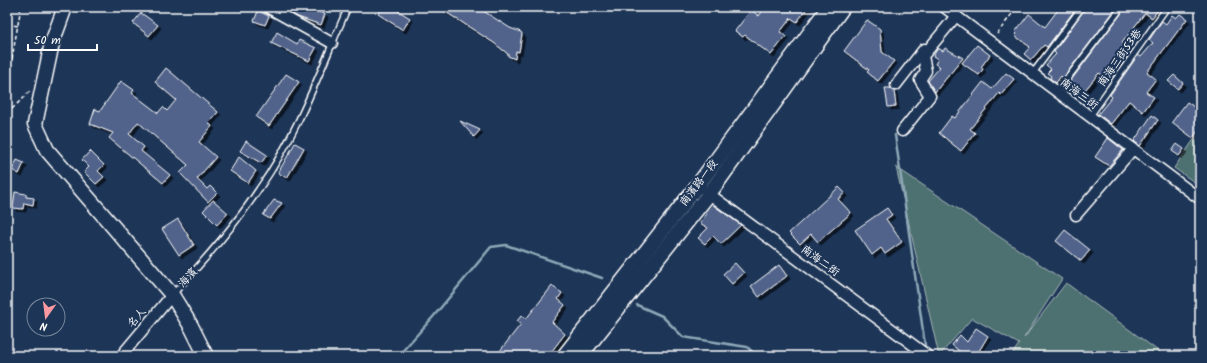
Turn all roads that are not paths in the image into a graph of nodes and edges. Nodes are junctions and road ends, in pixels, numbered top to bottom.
1 (65, 7) edge
2 (267, 7) edge
3 (348, 7) edge
4 (829, 7) edge
5 (843, 7) edge
6 (1082, 7) edge
7 (1165, 10) dead end
8 (951, 12) edge
9 (1118, 12) dead end
10 (332, 43) junction
11 (1033, 73) junction
12 (896, 85) dead end
13 (1057, 92) junction
14 (1090, 116) junction
15 (902, 131) dead end
16 (1132, 148) junction
17 (698, 185) junction
18 (709, 194) junction
19 (1199, 195) edge
20 (1076, 215) dead end
21 (172, 295) junction
22 (121, 356) edge
23 (206, 356) edge
24 (564, 356) edge
25 (580, 356) edge
26 (928, 356) edge

1 - 21 main road, 海濱
2 - 10 street
3 - 10 lane, 海濱
4 - 17 main road, 南濱路一段
5 - 18 main road, 南濱路一段
6 - 11 lane
7 - 14 lane, 南海三街53巷
8 - 11 street, 南海三街
8 - 12 street
8 - 15 street
9 - 13 lane
10 - 21 lane, 海濱
11 - 13 street, 南海三街
13 - 14 street, 南海三街
14 - 16 street, 南海三街
16 - 19 street, 南海三街
16 - 20 street
17 - 18 street, 南海二街
17 - 24 main road, 南濱路一段
18 - 25 main road, 南濱路一段
18 - 26 street, 南海二街
21 - 22 street, 名人
21 - 23 main road

